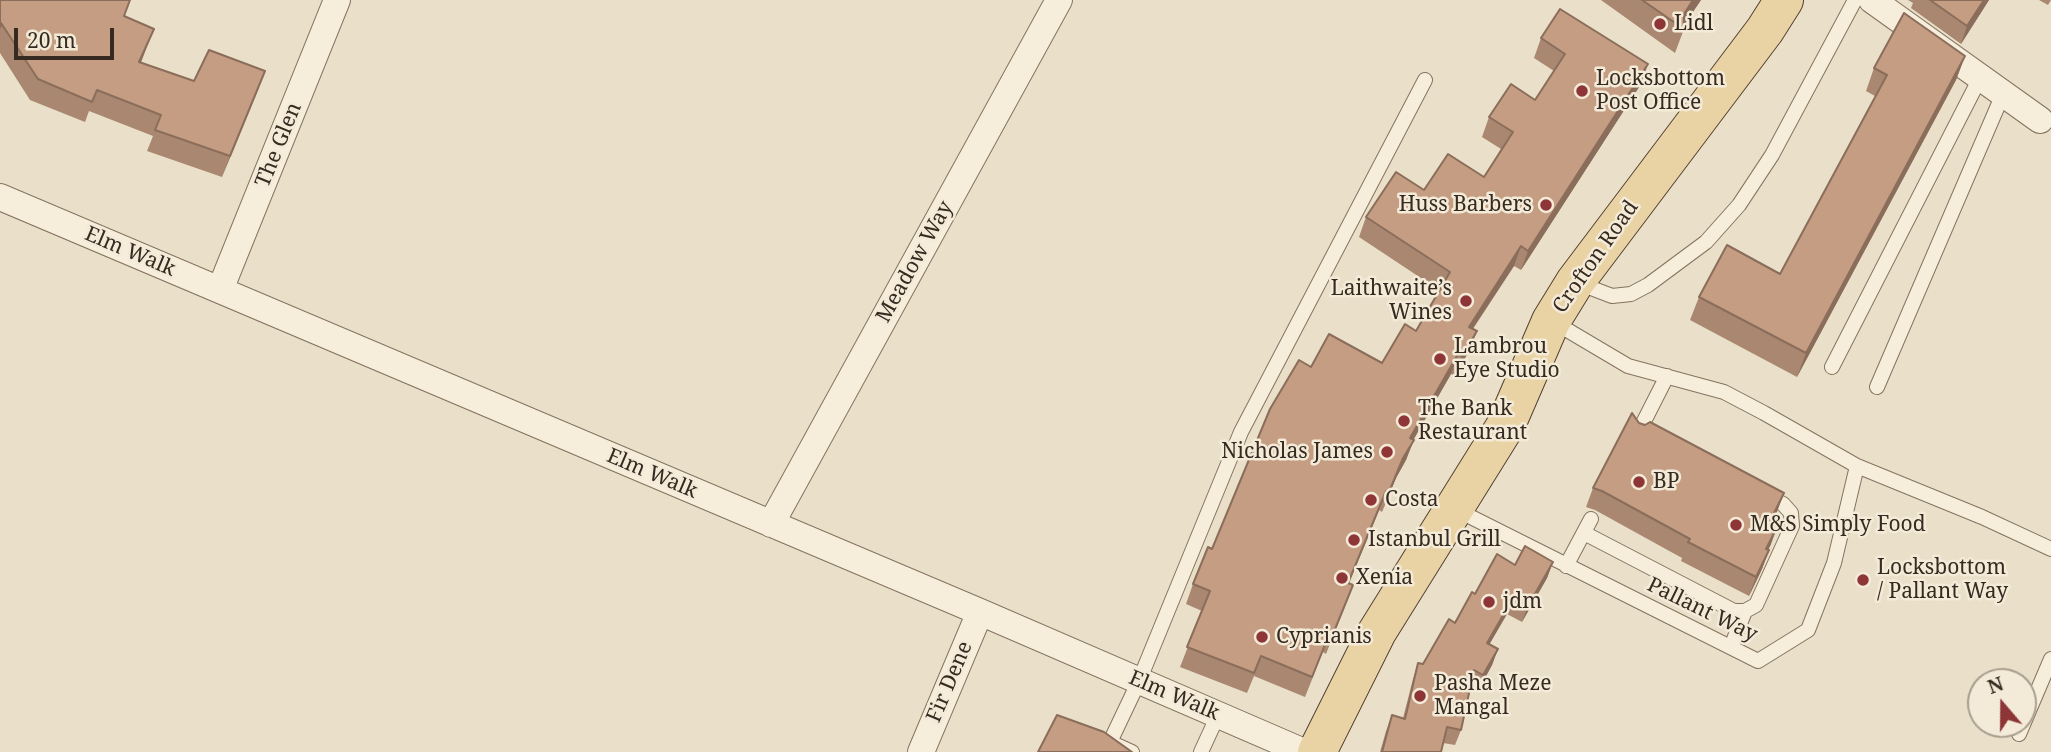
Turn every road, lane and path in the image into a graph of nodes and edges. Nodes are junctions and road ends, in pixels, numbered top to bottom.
1 (337, 0) edge
2 (1059, 0) edge
3 (1784, 0) edge
4 (1855, 0) edge
5 (1871, 0) edge
6 (1980, 79) junction
7 (1425, 80) dead end
8 (2003, 94) junction
9 (2046, 122) edge
10 (0, 197) edge
11 (1575, 282) junction
12 (220, 290) junction
13 (1551, 321) junction
14 (1832, 367) dead end
15 (1667, 376) junction
16 (1877, 387) dead end
17 (1643, 432) edge
18 (1857, 467) junction
19 (1759, 491) edge
20 (1454, 508) junction
21 (1591, 519) dead end
22 (771, 524) junction
23 (1584, 533) junction
24 (2051, 550) edge
25 (1566, 566) junction
26 (1745, 611) junction
27 (980, 612) junction
28 (1731, 647) junction
29 (2051, 659) edge
30 (1139, 681) junction
31 (2037, 692) edge
32 (1218, 715) junction
33 (921, 752) edge
34 (1132, 752) edge
35 (1201, 752) edge
36 (1304, 752) edge
37 (1317, 752) edge

1 - 12 street, The Glen
2 - 22 street, Meadow Way
3 - 11 main road, Crofton Road
4 - 11 lane
5 - 6 street
6 - 8 street
6 - 14 lane
7 - 30 lane
8 - 9 street
8 - 16 lane
10 - 12 street, Elm Walk
11 - 13 main road, Crofton Road
12 - 22 street, Elm Walk
13 - 15 lane
13 - 20 main road, Crofton Road
15 - 17 lane
15 - 18 lane
18 - 24 lane
18 - 28 lane, Pallant Way
19 - 26 lane
20 - 25 lane, Pallant Way
20 - 37 main road, Crofton Road
21 - 23 lane
22 - 27 street, Elm Walk
23 - 25 lane
23 - 26 lane
25 - 28 lane, Pallant Way
26 - 28 lane
27 - 30 street, Elm Walk
27 - 33 street, Fir Dene
29 - 31 lane
30 - 32 street, Elm Walk
30 - 34 lane
32 - 35 lane
32 - 36 street, Elm Walk

